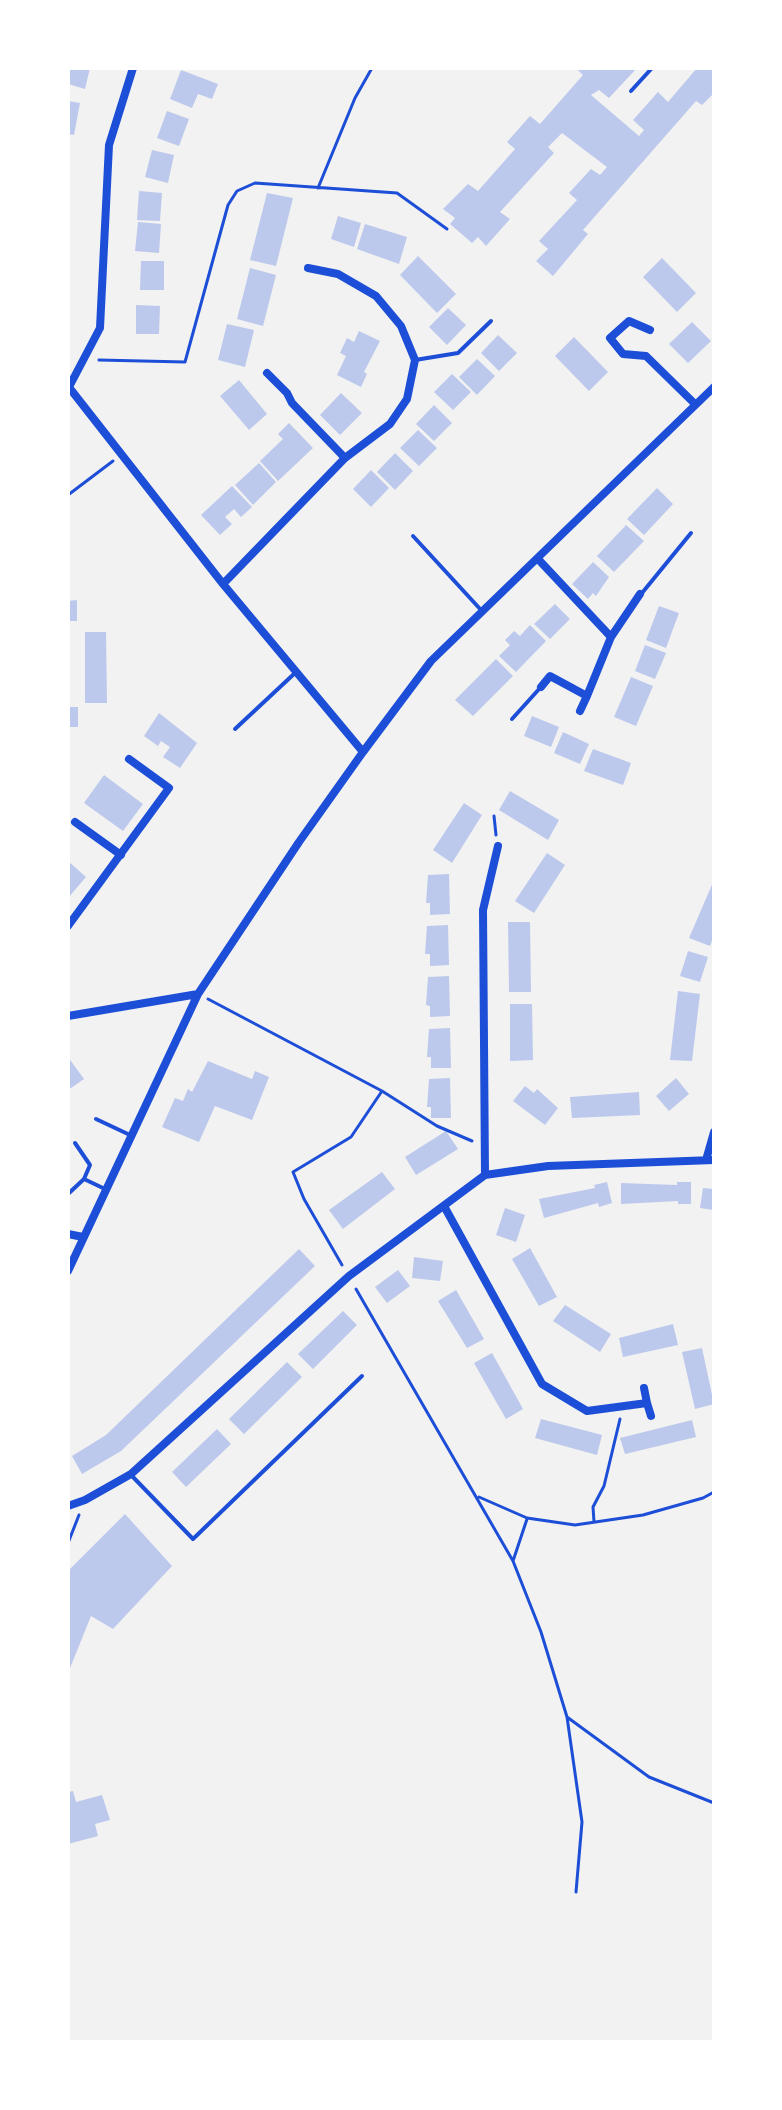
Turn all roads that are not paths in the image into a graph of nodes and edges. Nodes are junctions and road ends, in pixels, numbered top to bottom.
1 (133, 68) edge
2 (652, 68) edge
3 (631, 91) dead end
4 (308, 268) dead end
5 (491, 321) dead end
6 (650, 330) dead end
7 (415, 360) junction
8 (267, 373) dead end
9 (69, 386) edge
10 (714, 387) edge
11 (695, 404) junction
12 (345, 458) junction
13 (691, 533) dead end
14 (413, 536) dead end
15 (538, 559) junction
16 (223, 584) junction
17 (640, 594) joint
18 (483, 612) junction
19 (611, 637) junction
20 (296, 672) junction
21 (541, 687) joint
22 (587, 696) junction
23 (580, 711) dead end
24 (512, 719) dead end
25 (235, 729) dead end
26 (363, 752) junction
27 (129, 759) dead end
28 (75, 822) dead end
29 (498, 846) road end
30 (121, 855) junction
31 (68, 926) edge
32 (198, 994) junction
33 (68, 1016) edge
34 (96, 1119) dead end
35 (714, 1132) edge
36 (131, 1136) junction
37 (75, 1143) dead end
38 (710, 1160) edge
39 (485, 1175) junction
40 (84, 1179) junction
41 (105, 1189) junction
42 (68, 1194) edge
43 (444, 1206) junction
44 (68, 1234) edge
45 (83, 1237) junction
46 (68, 1271) edge
47 (362, 1376) dead end
48 (644, 1388) dead end
49 (647, 1403) junction
50 (651, 1416) dead end
51 (131, 1474) junction
52 (68, 1506) edge

1 - 9 street
2 - 3 lane
4 - 7 street
5 - 7 lane
6 - 11 street
7 - 12 street
8 - 12 street
9 - 16 street
10 - 11 street
11 - 15 street
12 - 16 street
13 - 17 lane
14 - 18 lane
15 - 18 street
15 - 19 street
16 - 20 street
17 - 19 street
18 - 26 street
19 - 22 street
20 - 25 lane
20 - 26 street
21 - 22 street
21 - 24 lane
22 - 23 street
26 - 32 street
27 - 30 street
28 - 30 street
29 - 39 street
30 - 31 street
32 - 33 street
32 - 36 street
34 - 36 lane
35 - 38 street
36 - 41 street
37 - 40 lane
38 - 39 street
39 - 43 street
40 - 41 lane
40 - 42 lane
41 - 45 street
43 - 49 street
43 - 51 street
44 - 45 street
45 - 46 street
47 - 51 lane
48 - 49 street
49 - 50 street
51 - 52 street

